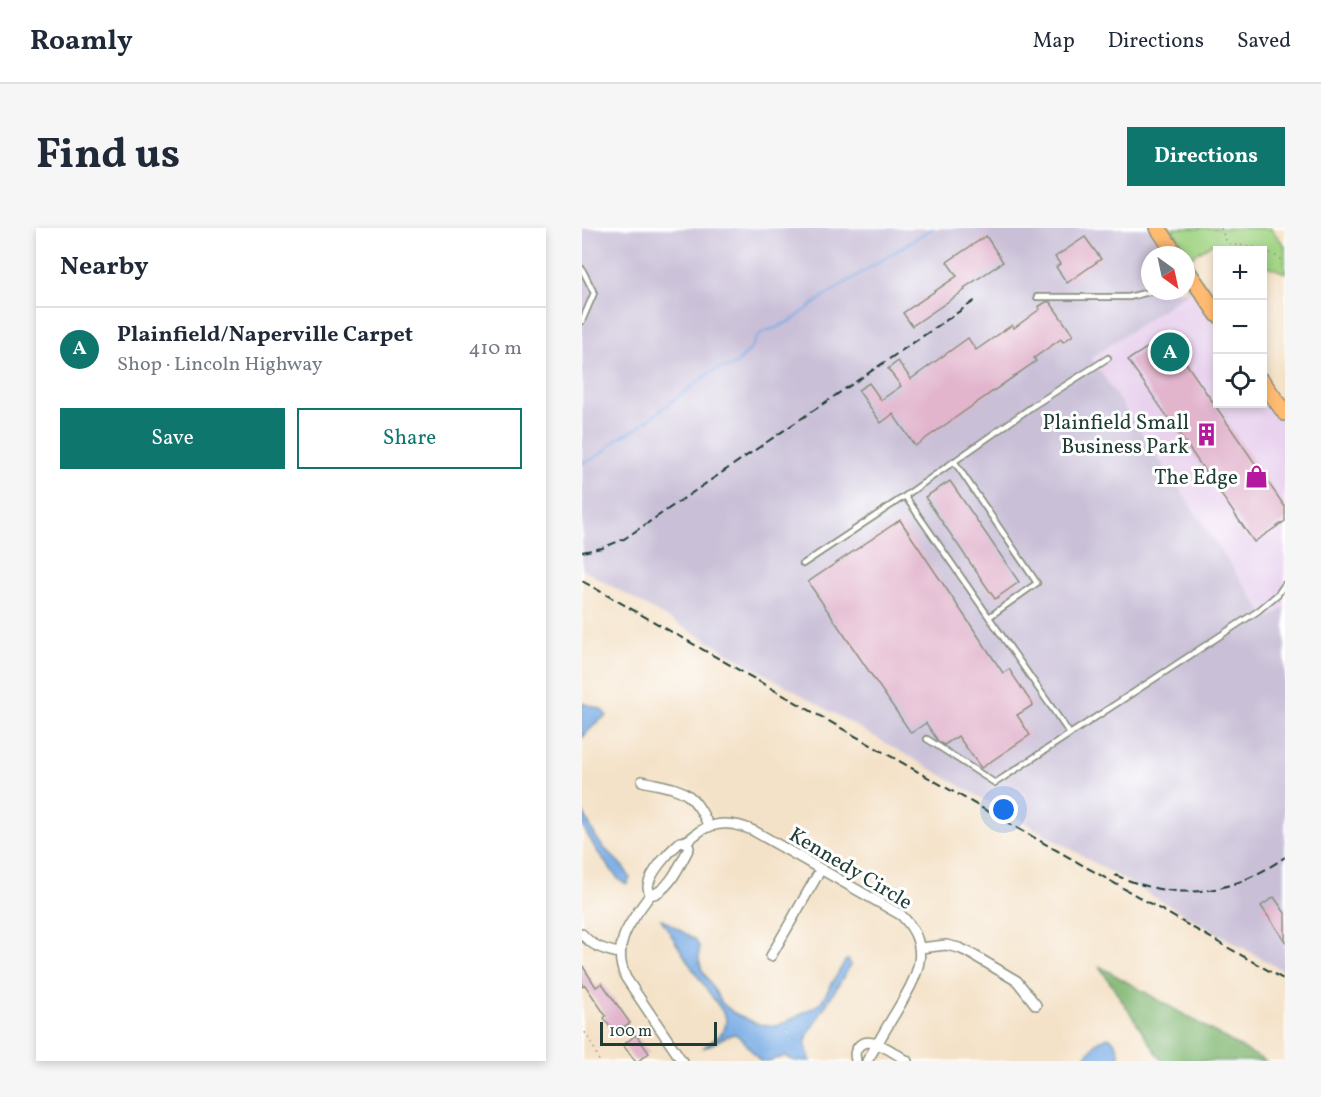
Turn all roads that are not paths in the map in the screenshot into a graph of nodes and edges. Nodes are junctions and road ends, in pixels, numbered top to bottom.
1 (1158, 228) edge
2 (1170, 246) edge
3 (582, 269) edge
4 (1195, 283) edge
5 (1141, 294) edge
6 (1037, 297) dead end
7 (1213, 308) edge
8 (582, 321) edge
9 (1108, 358) dead end
10 (1267, 387) edge
11 (1285, 413) edge
12 (954, 461) junction
13 (905, 495) junction
14 (803, 564) dead end
15 (1285, 584) edge
16 (1285, 593) edge
17 (1278, 594) junction
18 (989, 617) junction
19 (1070, 734) junction
20 (927, 739) dead end
21 (642, 781) dead end
22 (709, 827) junction
23 (687, 842) junction
24 (821, 869) junction
25 (650, 895) junction
26 (582, 934) edge
27 (920, 948) junction
28 (620, 953) junction
29 (771, 956) dead end
30 (1036, 1005) dead end
31 (877, 1044) junction
32 (678, 1060) edge
33 (871, 1060) edge
34 (856, 1061) edge
35 (907, 1061) edge

1 - 2 main road
3 - 8 lane
4 - 7 main road
5 - 6 lane
9 - 12 lane
10 - 11 main road
12 - 13 lane
12 - 18 lane
13 - 14 lane
13 - 18 lane
15 - 17 lane
16 - 17 lane
17 - 19 lane
18 - 19 lane
19 - 20 lane
21 - 22 street
22 - 23 street
22 - 24 street, Kennedy Circle
23 - 25 street
23 - 25 street
24 - 27 street, Kennedy Circle
24 - 29 street
25 - 28 street
26 - 28 street
27 - 30 street
27 - 31 street
28 - 32 street
31 - 33 street
31 - 34 street
31 - 35 street

